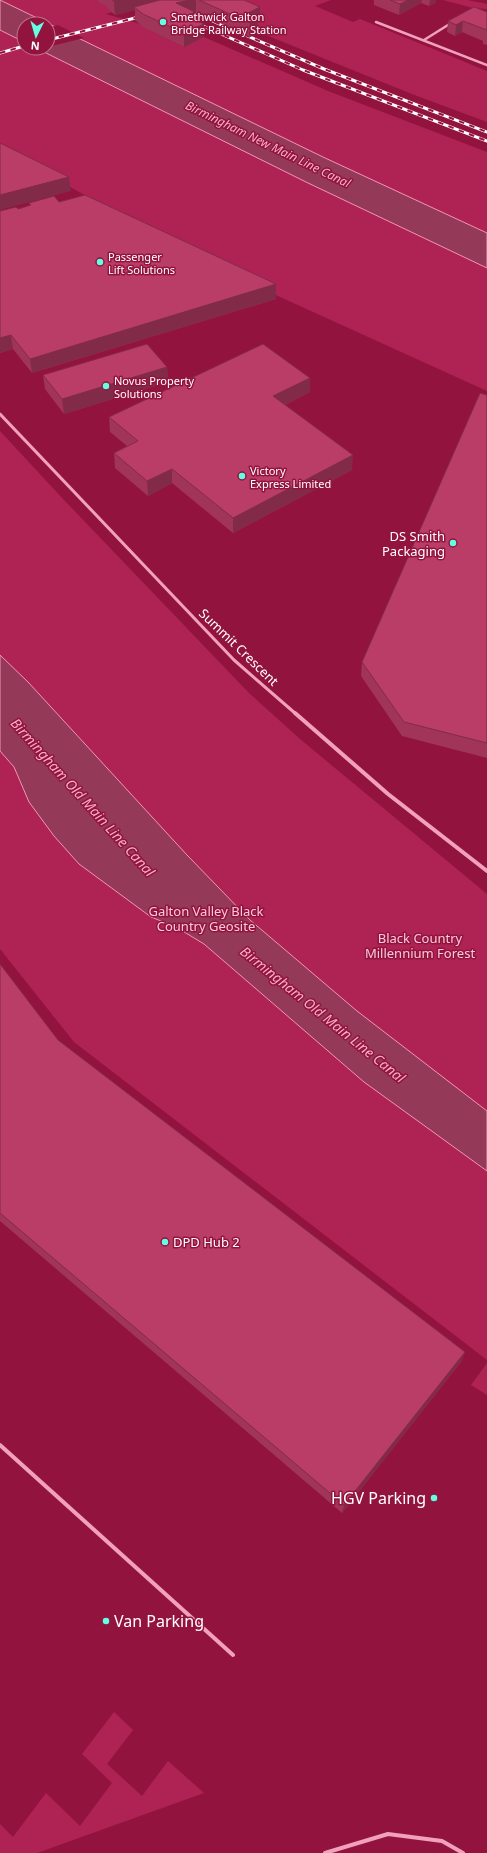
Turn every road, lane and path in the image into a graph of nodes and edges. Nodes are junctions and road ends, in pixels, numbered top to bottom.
1 (376, 22) dead end
2 (448, 25) dead end
3 (424, 40) junction
4 (487, 65) edge
5 (0, 414) edge
6 (487, 871) edge
7 (0, 1445) edge
8 (233, 1656) dead end
9 (325, 1853) edge
10 (463, 1853) edge

1 - 3 street
2 - 3 street
3 - 4 street
5 - 6 street, Summit Crescent
7 - 8 lane
9 - 10 lane

